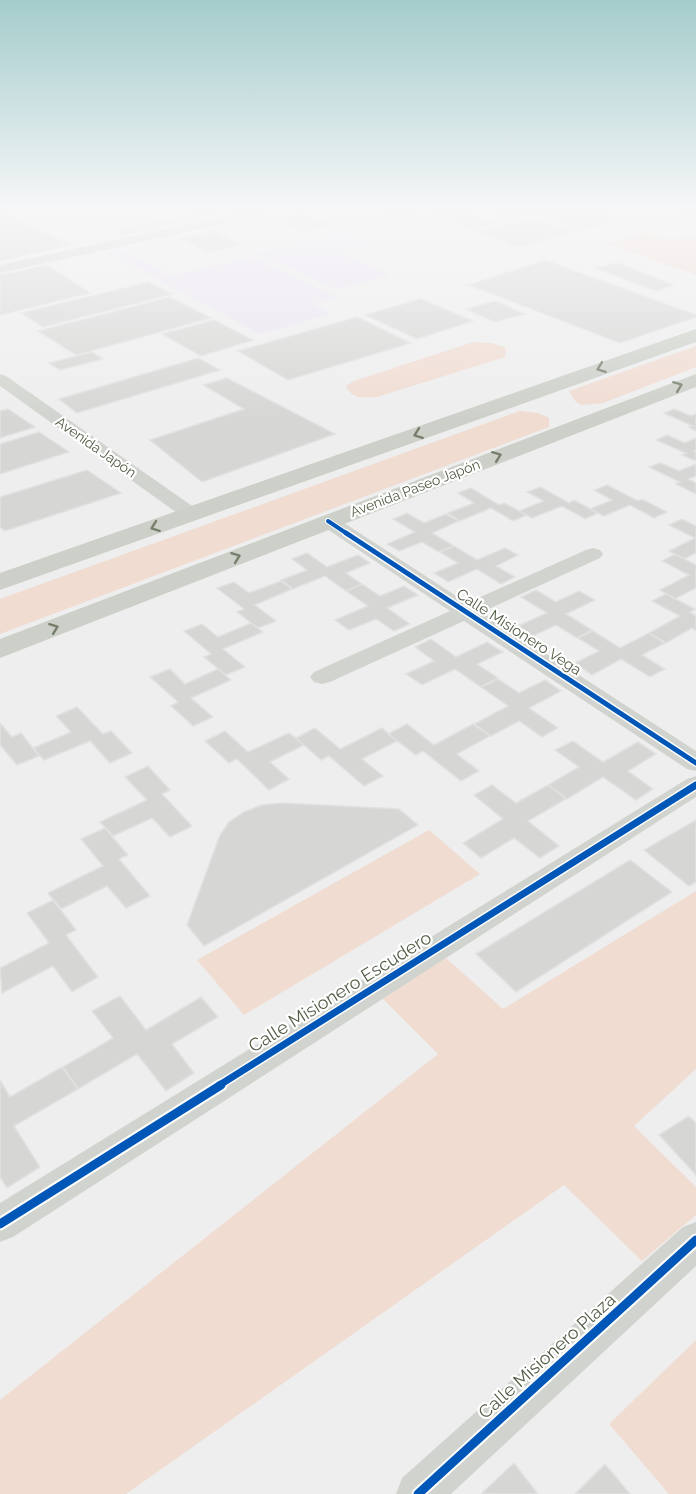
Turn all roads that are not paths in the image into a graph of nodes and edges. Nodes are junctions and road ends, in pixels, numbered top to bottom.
1 (696, 335) edge
2 (0, 379) edge
3 (696, 380) edge
4 (528, 394) junction
5 (587, 422) junction
6 (191, 514) junction
7 (328, 521) junction
8 (593, 554) dead end
9 (0, 582) edge
10 (466, 612) junction
11 (0, 649) edge
12 (322, 677) dead end
13 (696, 763) edge
14 (696, 785) edge
15 (0, 1224) edge
16 (696, 1240) edge
17 (418, 1494) edge

1 -> 4 main road
2 - 6 street, Avenida Japón
5 -> 3 main road, Avenida Paseo Japón
4 - 5 main road
4 -> 6 main road
7 -> 5 main road, Avenida Paseo Japón
6 -> 9 main road
7 - 10 street, Calle Misionero Vega
11 -> 7 main road, Avenida Paseo Japón
8 - 10 street
10 - 12 street
10 - 13 street, Calle Misionero Vega
14 - 15 street, Calle Misionero Escudero
16 - 17 street, Calle Misionero Plaza

